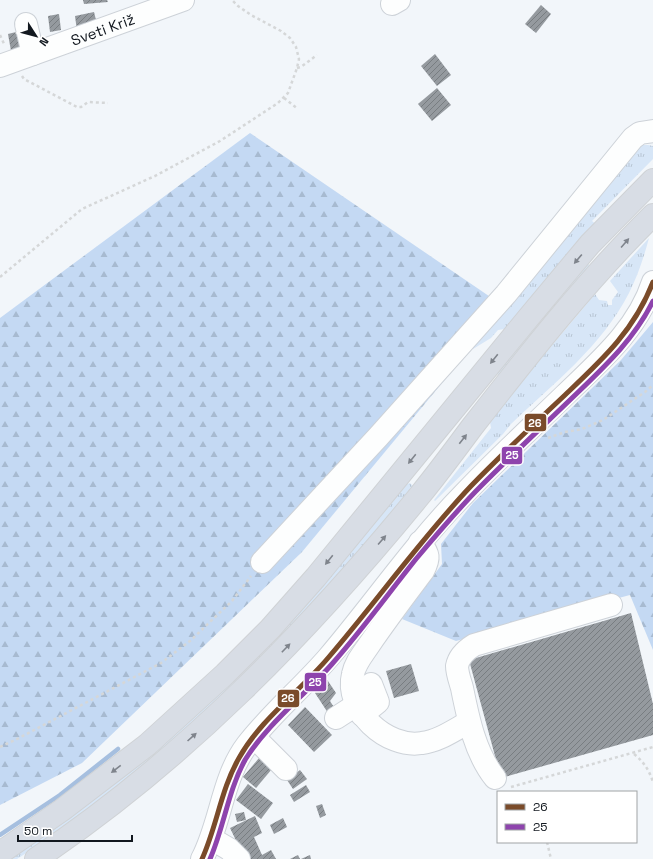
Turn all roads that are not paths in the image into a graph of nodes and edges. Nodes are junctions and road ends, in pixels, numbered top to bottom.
1 (183, 0) edge
2 (26, 24) dead end
3 (33, 54) junction
4 (8, 61) edge
5 (653, 131) edge
6 (653, 180) edge
7 (653, 215) edge
8 (653, 282) edge
9 (420, 542) junction
10 (262, 562) road end
11 (610, 605) dead end
12 (371, 684) dead end
13 (359, 710) junction
14 (336, 718) dead end
15 (469, 722) junction
16 (254, 737) junction
17 (286, 769) dead end
18 (495, 778) road end
19 (212, 839) junction
20 (0, 853) edge
21 (36, 859) edge
22 (202, 859) edge
23 (239, 859) edge

1 - 3 street, Sveti Križ
2 - 3 street
3 - 4 street, Sveti Križ
5 - 10 street
6 -> 20 highway
21 -> 7 highway
8 - 9 street
9 - 13 street
9 - 16 street
11 - 15 street
12 - 13 street
13 - 14 street
13 - 15 street
15 - 18 street
16 - 17 street
16 - 19 street
19 - 22 street
19 - 23 street

